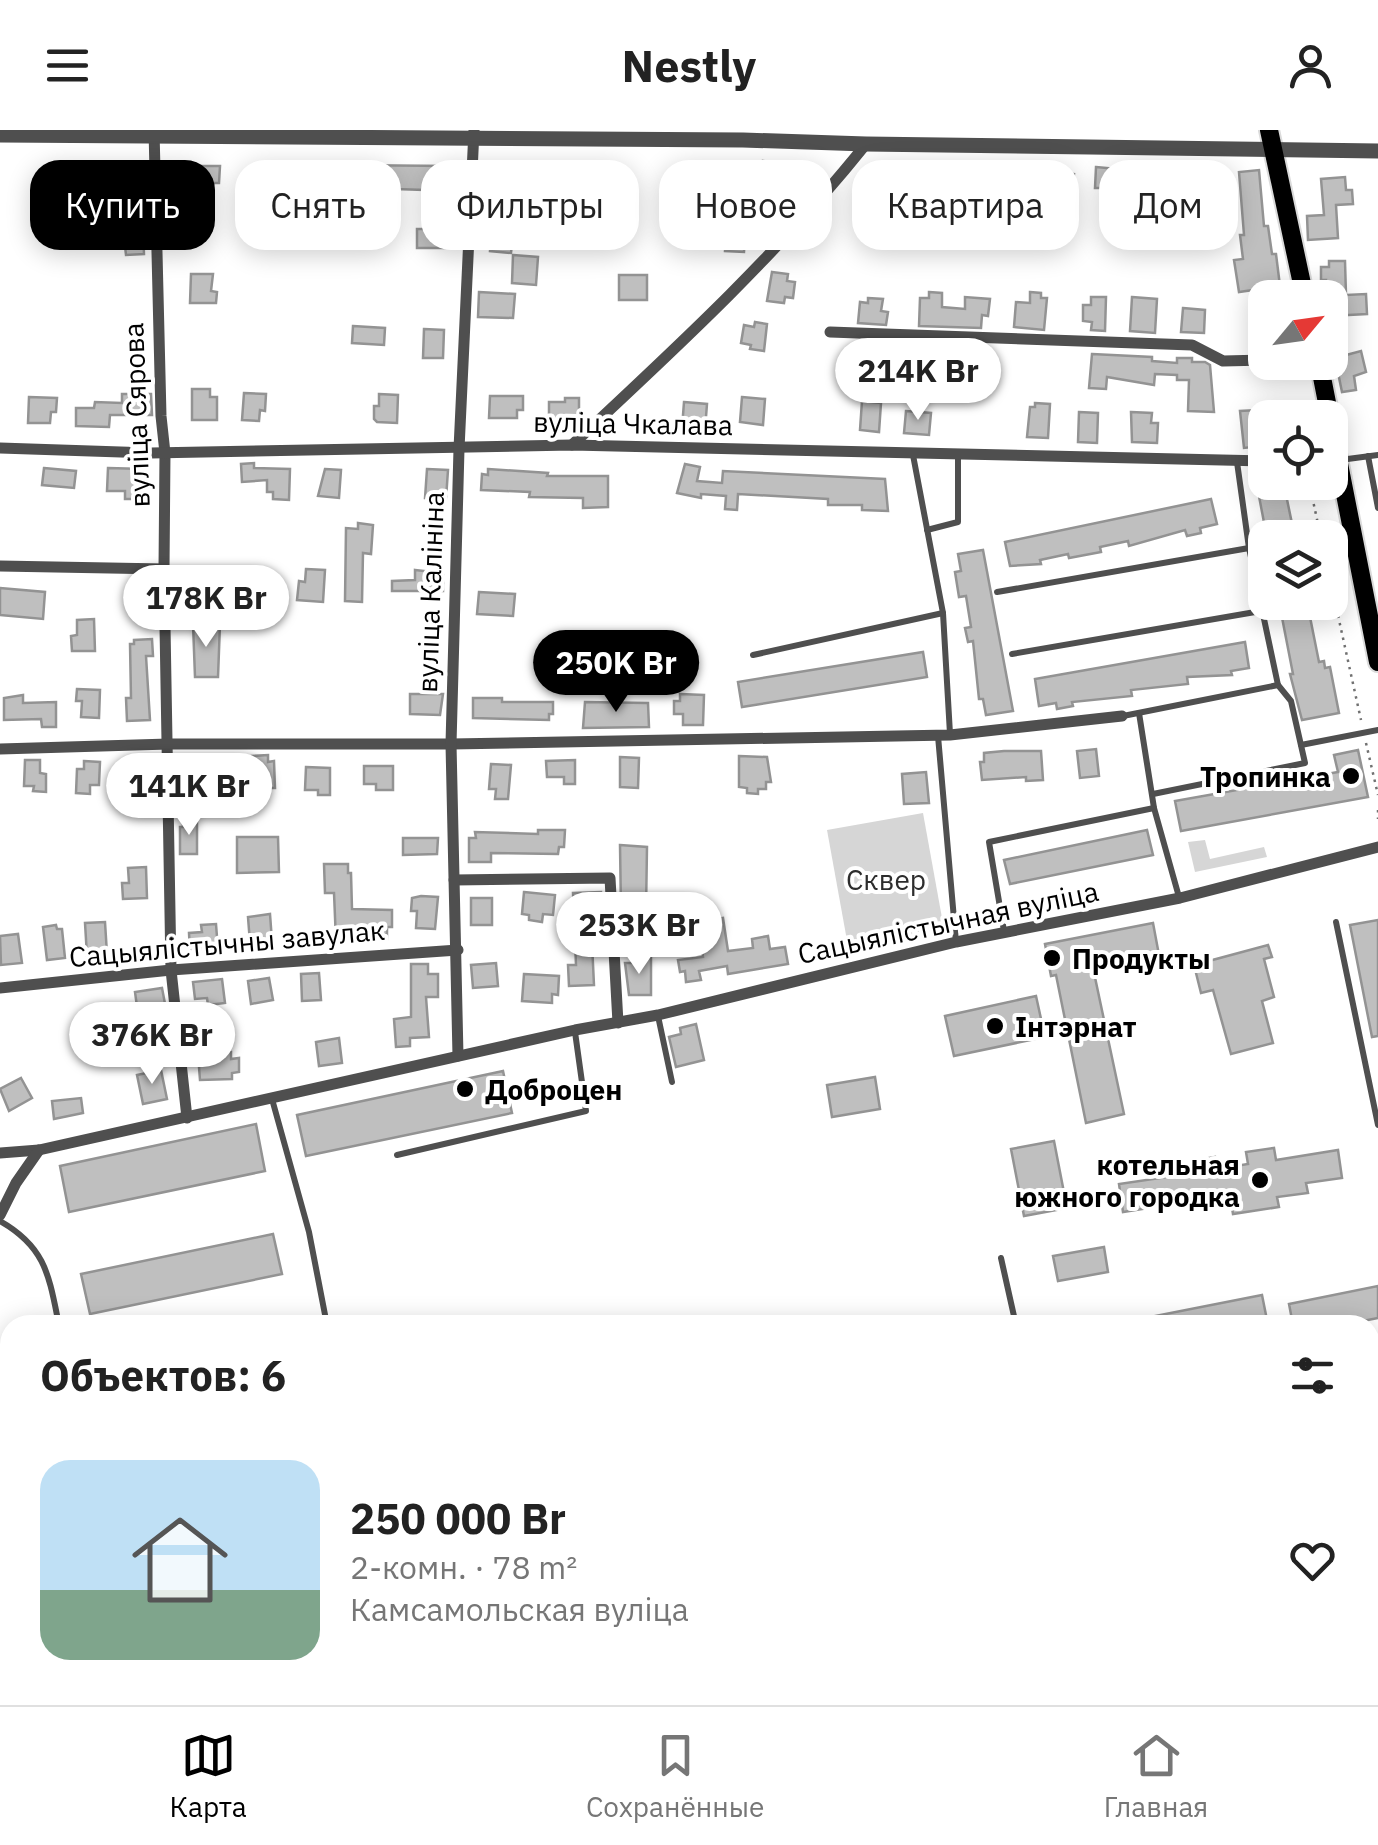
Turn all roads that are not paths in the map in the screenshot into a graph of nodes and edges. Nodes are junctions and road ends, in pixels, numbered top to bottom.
1 (1268, 130) edge
2 (154, 134) edge
3 (0, 135) edge
4 (474, 135) edge
5 (743, 135) edge
6 (866, 144) junction
7 (1378, 151) edge
8 (1273, 152) junction
9 (1301, 280) edge
10 (830, 332) dead end
11 (1248, 360) edge
12 (572, 445) junction
13 (0, 448) edge
14 (459, 450) junction
15 (166, 453) junction
16 (913, 454) junction
17 (958, 454) junction
18 (1378, 455) edge
19 (1368, 456) junction
20 (1348, 458) edge
21 (1236, 461) junction
22 (1248, 461) edge
23 (1344, 500) edge
24 (1378, 508) edge
25 (927, 530) junction
26 (1248, 541) edge
27 (1248, 548) edge
28 (0, 566) edge
29 (164, 568) junction
30 (997, 592) dead end
31 (1248, 613) edge
32 (942, 614) junction
33 (1263, 620) edge
34 (1377, 652) edge
35 (1012, 654) dead end
36 (753, 655) dead end
37 (1278, 684) junction
38 (1139, 712) junction
39 (1122, 716) joint
40 (1378, 730) edge
41 (944, 735) junction
42 (168, 744) junction
43 (451, 744) junction
44 (1300, 744) junction
45 (0, 750) edge
46 (1153, 794) junction
47 (1154, 808) junction
48 (1378, 847) edge
49 (454, 880) junction
50 (1180, 898) junction
51 (1336, 922) dead end
52 (1004, 932) junction
53 (956, 942) junction
54 (458, 950) junction
55 (171, 970) junction
56 (0, 988) edge
57 (658, 1015) junction
58 (618, 1023) junction
59 (575, 1030) junction
60 (458, 1056) junction
61 (672, 1082) dead end
62 (271, 1097) junction
63 (187, 1118) junction
64 (1378, 1125) edge
65 (40, 1150) junction
66 (0, 1153) edge
67 (397, 1156) dead end
68 (0, 1218) edge
69 (1001, 1258) dead end
70 (57, 1315) edge
71 (325, 1315) edge
72 (1014, 1315) edge

1 - 8 main road
2 - 3 street
2 - 4 street
2 - 15 street, вуліца Сярова
4 - 5 street
4 - 14 street, вуліца Калініна
5 - 6 street
6 - 8 street
6 - 12 street
7 - 8 street
8 - 9 main road
10 - 11 street
12 - 14 street, вуліца Чкалава
12 - 16 street, вуліца Чкалава
13 - 15 street, вуліца Чкалава
14 - 15 street, вуліца Чкалава
14 - 43 street, вуліца Калініна
15 - 29 street, вуліца Сярова
16 - 17 street, вуліца Чкалава
16 - 25 lane
17 - 21 street, вуліца Чкалава
17 - 25 lane
18 - 19 lane
19 - 20 lane
19 - 24 lane
21 - 22 street, вуліца Чкалава
21 - 26 lane
23 - 34 main road
25 - 32 lane
27 - 30 lane
28 - 29 street
29 - 42 street, вуліца Сярова
31 - 35 lane
32 - 36 lane
32 - 41 lane
33 - 37 lane
37 - 38 lane
37 - 44 lane
38 - 39 lane
38 - 46 lane
39 - 41 street
40 - 44 lane
41 - 43 street
41 - 53 lane
42 - 43 street
42 - 45 street
42 - 55 street, вуліца Сярова
43 - 49 street, вуліца Калініна
44 - 46 lane
46 - 47 lane
47 - 50 lane
47 - 52 lane
48 - 50 street, Сацыялістычная вуліца
49 - 54 street, вуліца Калініна
49 - 58 street
50 - 52 street, Сацыялістычная вуліца
51 - 64 lane
52 - 53 street, Сацыялістычная вуліца
53 - 57 street, Сацыялістычная вуліца
54 - 55 street, Сацыялістычны завулак
54 - 60 street, вуліца Калініна
55 - 56 street, Сацыялістычны завулак
55 - 63 street, вуліца Сярова
57 - 58 street, Сацыялістычная вуліца
57 - 61 lane
58 - 59 street, Сацыялістычная вуліца
59 - 60 street, Сацыялістычная вуліца
59 - 67 lane
60 - 62 street, Сацыялістычная вуліца
62 - 63 street, Сацыялістычная вуліца
62 - 71 lane
63 - 65 street, Сацыялістычная вуліца
65 - 66 street, Сацыялістычная вуліца
65 - 68 street
68 - 70 lane
69 - 72 lane

